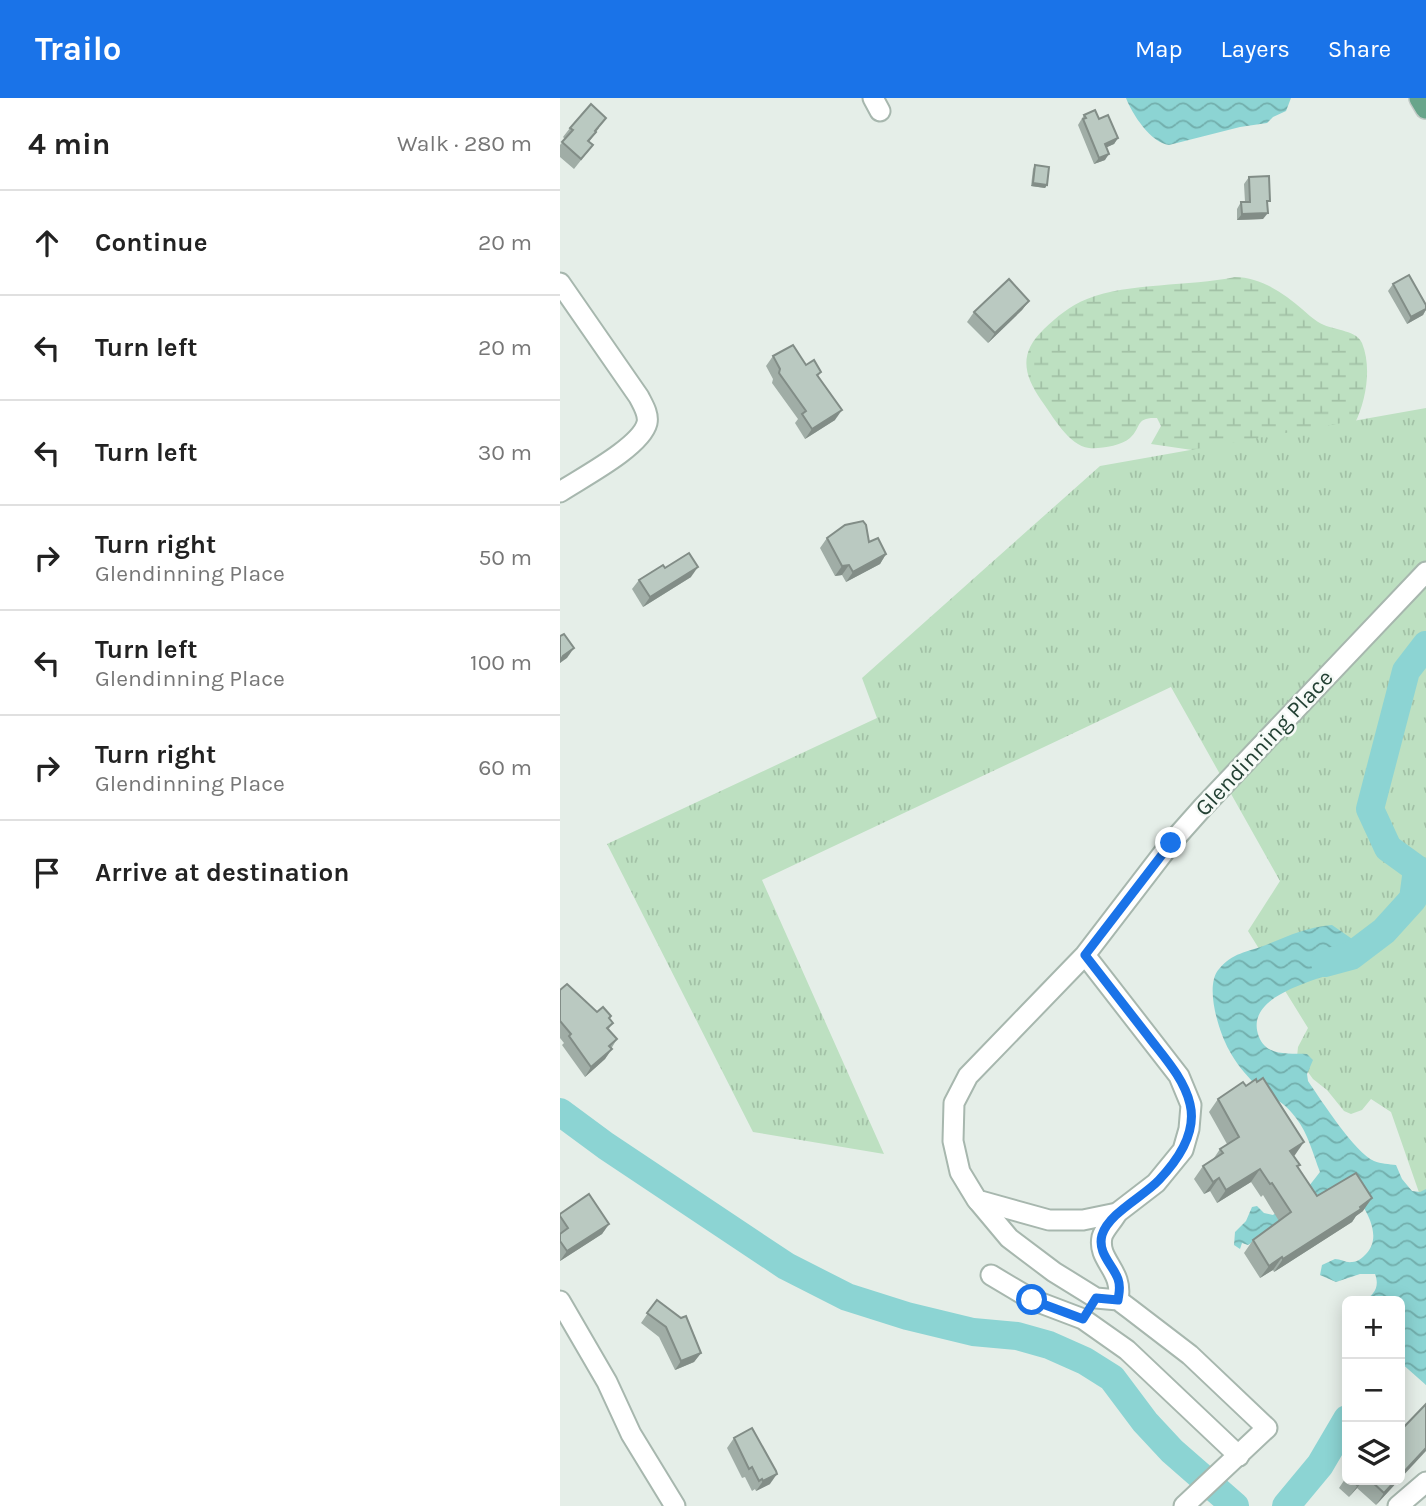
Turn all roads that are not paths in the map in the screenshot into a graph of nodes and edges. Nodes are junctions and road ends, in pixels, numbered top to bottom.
1 (1420, 98) edge
2 (1426, 108) edge
3 (560, 283) edge
4 (560, 492) edge
5 (1426, 572) edge
6 (1085, 955) junction
7 (977, 1200) junction
8 (1117, 1213) junction
9 (991, 1275) dead end
10 (1096, 1298) junction
11 (1118, 1300) junction
12 (560, 1301) edge
13 (1083, 1319) junction
14 (1239, 1456) junction
15 (1426, 1482) edge
16 (675, 1506) edge
17 (1184, 1506) edge
18 (1398, 1506) edge

1 - 2 main road
3 - 4 street
5 - 6 street, Glendinning Place
6 - 7 street, Glendinning Place
6 - 8 street
7 - 8 street
7 - 10 street, Glendinning Place
8 - 11 street
9 - 13 street
10 - 11 street
10 - 13 street
11 - 14 street
12 - 16 street
13 - 14 street
14 - 17 street
15 - 18 street

